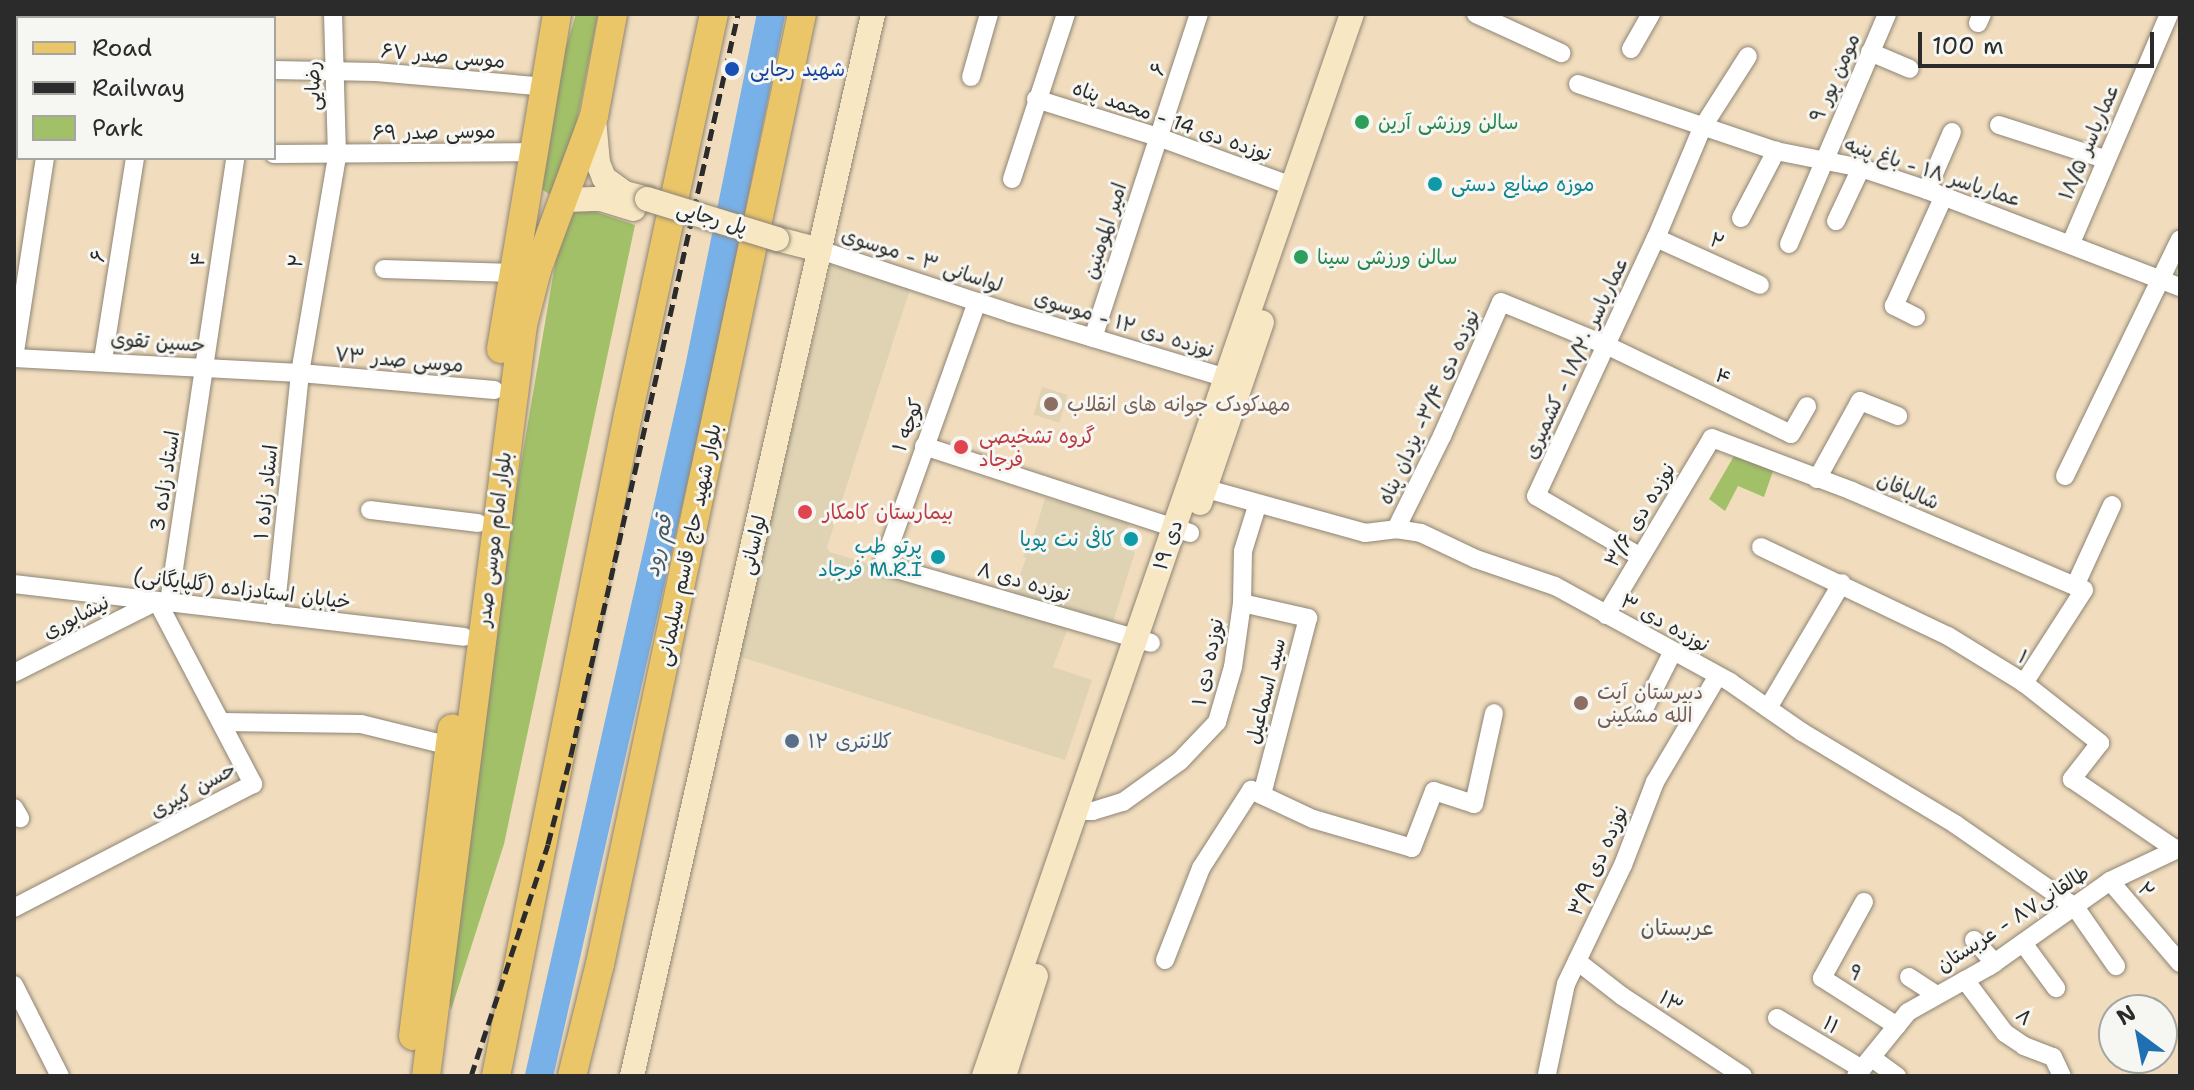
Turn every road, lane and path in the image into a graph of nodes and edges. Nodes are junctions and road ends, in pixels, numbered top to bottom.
1 (333, 14) edge
2 (557, 14) edge
3 (613, 14) edge
4 (714, 14) edge
5 (802, 14) edge
6 (873, 14) edge
7 (989, 14) edge
8 (1066, 14) edge
9 (1199, 14) edge
10 (1352, 14) edge
11 (1369, 14) edge
12 (1476, 14) edge
13 (1651, 14) edge
14 (1887, 14) edge
15 (2169, 14) edge
16 (1631, 49) dead end
17 (1870, 52) junction
18 (1561, 53) dead end
19 (1748, 56) dead end
20 (1910, 69) dead end
21 (276, 70) edge
22 (336, 73) junction
23 (971, 77) dead end
24 (1578, 84) dead end
25 (546, 87) junction
26 (1036, 99) junction
27 (594, 116) junction
28 (1999, 125) dead end
29 (1702, 128) junction
30 (1952, 132) dead end
31 (1158, 137) junction
32 (1776, 151) junction
33 (533, 152) junction
34 (276, 154) edge
35 (337, 156) junction
36 (1823, 159) junction
37 (2104, 159) junction
38 (45, 160) edge
39 (135, 160) edge
40 (235, 160) edge
41 (1861, 168) junction
42 (1012, 179) dead end
43 (1292, 186) junction
44 (526, 191) junction
45 (1936, 193) junction
46 (565, 203) junction
47 (646, 206) junction
48 (1741, 218) dead end
49 (1836, 221) dead end
50 (1656, 238) junction
51 (2180, 239) edge
52 (2071, 243) junction
53 (798, 244) junction
54 (1789, 244) dead end
55 (384, 269) dead end
56 (513, 273) junction
57 (2172, 283) edge
58 (1760, 285) dead end
59 (977, 302) junction
60 (1010, 313) joint
61 (1916, 317) dead end
62 (1093, 338) junction
63 (1606, 345) junction
64 (14, 358) edge
65 (103, 360) junction
66 (205, 367) junction
67 (300, 373) junction
68 (1234, 380) junction
69 (494, 390) junction
70 (1807, 406) dead end
71 (1898, 416) dead end
72 (1712, 438) joint
73 (924, 446) junction
74 (2065, 476) dead end
75 (1817, 479) junction
76 (1197, 486) junction
77 (2112, 505) dead end
78 (1257, 506) junction
79 (370, 510) dead end
80 (478, 523) junction
81 (1396, 529) junction
82 (1182, 531) junction
83 (1761, 547) dead end
84 (1639, 556) junction
85 (883, 565) joint
86 (1842, 583) junction
87 (14, 584) edge
88 (2080, 588) junction
89 (163, 601) junction
90 (1242, 603) junction
91 (275, 615) junction
92 (1606, 615) junction
93 (464, 637) junction
94 (1143, 640) junction
95 (1672, 653) junction
96 (14, 673) edge
97 (1717, 677) junction
98 (2024, 683) junction
99 (1645, 707) dead end
100 (1768, 708) junction
101 (1494, 713) dead end
102 (222, 722) junction
103 (450, 746) junction
104 (1257, 792) junction
105 (1084, 811) junction
106 (2178, 849) edge
107 (2110, 881) junction
108 (1864, 902) dead end
109 (2075, 907) junction
110 (14, 908) edge
111 (1974, 940) dead end
112 (2023, 943) junction
113 (1165, 960) dead end
114 (1577, 961) junction
115 (1995, 963) junction
116 (2180, 963) edge
117 (2116, 966) dead end
118 (1909, 977) dead end
119 (1965, 980) junction
120 (14, 985) edge
121 (2056, 988) dead end
122 (1937, 995) junction
123 (1777, 1018) dead end
124 (1897, 1026) junction
125 (1863, 1068) edge
126 (1547, 1074) dead end
127 (60, 1076) edge
128 (407, 1076) edge
129 (426, 1076) edge
130 (496, 1076) edge
131 (572, 1076) edge
132 (632, 1076) edge
133 (984, 1076) edge
134 (1004, 1076) edge
135 (1743, 1076) edge
136 (1897, 1076) edge
137 (2062, 1076) edge

1 - 22 street, رضایی
2 - 25 main road, بلوار امام موسی صدر
3 - 27 main road, بلوار امام موسی صدر
4 - 130 main road
5 - 131 main road, بلوار شهید حاج قاسم سلیمانی
6 - 53 main road, لواسانی
7 - 23 street
8 - 26 street
9 - 31 street, ۶
10 - 43 main road, ۱۹ دی
11 - 68 main road, ۱۹ دی
12 - 18 street
13 - 16 street
14 - 17 street, مومن پور ۹
15 - 37 street, عماریاسر ۱۸/۵
17 - 20 street
17 - 36 street, مومن پور ۹
19 - 29 street, عماریاسر ۱۸/۲۰ - کشمیری
21 - 22 street, موسی صدر ۶۷
22 - 25 street, موسی صدر ۶۷
22 - 35 street, رضایی
24 - 29 street, عماریاسر ۱۸ - باغ پنبه
25 - 33 main road, بلوار امام موسی صدر
26 - 31 street, نوزده دی 14 - محمد پناه
26 - 42 street
27 - 46 main road, بلوار امام موسی صدر
27 - 47 main road
28 - 37 street
29 - 32 street, عماریاسر ۱۸ - باغ پنبه
29 - 50 street, عماریاسر ۱۸/۲۰ - کشمیری
30 - 45 street
31 - 43 street, نوزده دی 14 - محمد پناه
31 - 62 street, امیر المومنین
32 - 36 street, عماریاسر ۱۸ - باغ پنبه
32 - 48 street
33 - 35 street, موسی صدر ۶۹
33 - 44 main road, بلوار امام موسی صدر
34 - 35 street, موسی صدر ۶۹
35 - 67 street, ۲
36 - 41 street, عماریاسر ۱۸ - باغ پنبه
36 - 54 street, مومن پور ۹
37 - 52 street, عماریاسر ۱۸/۵
38 - 64 street
39 - 65 street, ۶
40 - 66 street, ۴
41 - 45 street, عماریاسر ۱۸ - باغ پنبه
41 - 49 street
43 - 68 main road, ۱۹ دی
44 - 46 main road
44 - 56 main road, بلوار امام موسی صدر
45 - 52 street, عماریاسر ۱۸ - باغ پنبه
45 - 61 street
46 - 47 main road
46 - 129 main road, بلوار امام موسی صدر
47 - 53 main road, پل رجایی, bridge
50 - 58 street, ۲
50 - 63 street, عماریاسر ۱۸/۲۰ - کشمیری
51 - 57 street
52 - 57 street, عماریاسر ۱۸ - باغ پنبه
53 - 59 street, لواسانی ۳ - موسوی
53 - 132 main road, لواسانی
55 - 56 street
56 - 69 main road, بلوار امام موسی صدر
57 - 74 street
59 - 60 street, لواسانی ۳ - موسوی
59 - 73 street, کوچه ۱
60 - 62 street, نوزده دی ۱۲ - موسوی
62 - 68 street, نوزده دی ۱۲ - موسوی
63 - 70 street, ۴
63 - 81 street, نوزده دی ۳/۴- یزدان پناه
63 - 84 street, عماریاسر ۱۸/۲۰ - کشمیری
64 - 65 street, حسین تقوی
65 - 66 street, حسین تقوی
66 - 67 street, حسین تقوی
66 - 89 street, استاد زاده 3
67 - 69 street, موسی صدر ۷۳
67 - 91 street, استاد زاده ۱
68 - 76 main road, ۱۹ دی
69 - 80 main road, بلوار امام موسی صدر
71 - 75 street
72 - 75 street, شالبافان
72 - 84 street, نوزده دی ۳/۶
73 - 82 street
73 - 85 street, کوچه ۱
75 - 88 street, شالبافان
76 - 78 street, نوزده دی ۳
76 - 82 main road, ۱۹ دی
77 - 88 street
78 - 81 street, نوزده دی ۳
78 - 90 street, نوزده دی ۱
79 - 80 street
80 - 93 main road, بلوار امام موسی صدر
81 - 92 street, نوزده دی ۳
82 - 94 main road, ۱۹ دی
83 - 86 street, ۱
84 - 92 street, نوزده دی ۳/۶
85 - 94 street, نوزده دی ۸
86 - 98 street, ۱
86 - 100 street
87 - 89 street, خیابان استادزاده (گلپایگانی)
88 - 98 street
89 - 91 street, خیابان استادزاده (گلپایگانی)
89 - 96 street, نیشابوری
89 - 102 street, حسن کبیری
90 - 104 street, سید اسماعیل
90 - 105 street, نوزده دی ۱
91 - 93 street, خیابان استادزاده (گلپایگانی)
92 - 95 street, نوزده دی ۳
93 - 103 main road, بلوار امام موسی صدر
94 - 105 main road, ۱۹ دی
95 - 97 street, نوزده دی ۳
95 - 99 street
97 - 100 street, نوزده دی ۳
97 - 114 street, نوزده دی ۳/۹
98 - 106 street, ۱
100 - 109 street, نوزده دی ۳
101 - 104 street
102 - 103 street
102 - 110 street, حسن کبیری
103 - 128 main road, بلوار امام موسی صدر
104 - 113 street
105 - 133 main road, ۱۹ دی
105 - 134 main road, ۱۹ دی
106 - 107 street, طالقانی۸۷ - عربستان
107 - 109 street, طالقانی۸۷ - عربستان
107 - 116 street, ۲
108 - 124 street, ۹
109 - 112 street, طالقانی۸۷ - عربستان
109 - 117 street
111 - 115 street
112 - 115 street, طالقانی۸۷ - عربستان
112 - 121 street
114 - 126 street, نوزده دی ۳/۹
114 - 135 street, ۱۳
115 - 119 street, طالقانی۸۷ - عربستان
118 - 122 street
119 - 122 street, طالقانی۸۷ - عربستان
119 - 137 street, ۸
120 - 127 street
122 - 124 street, طالقانی۸۷ - عربستان
123 - 125 street, ۱۱
124 - 125 street, طالقانی۸۷ - عربستان
125 - 136 street, ۱۱

